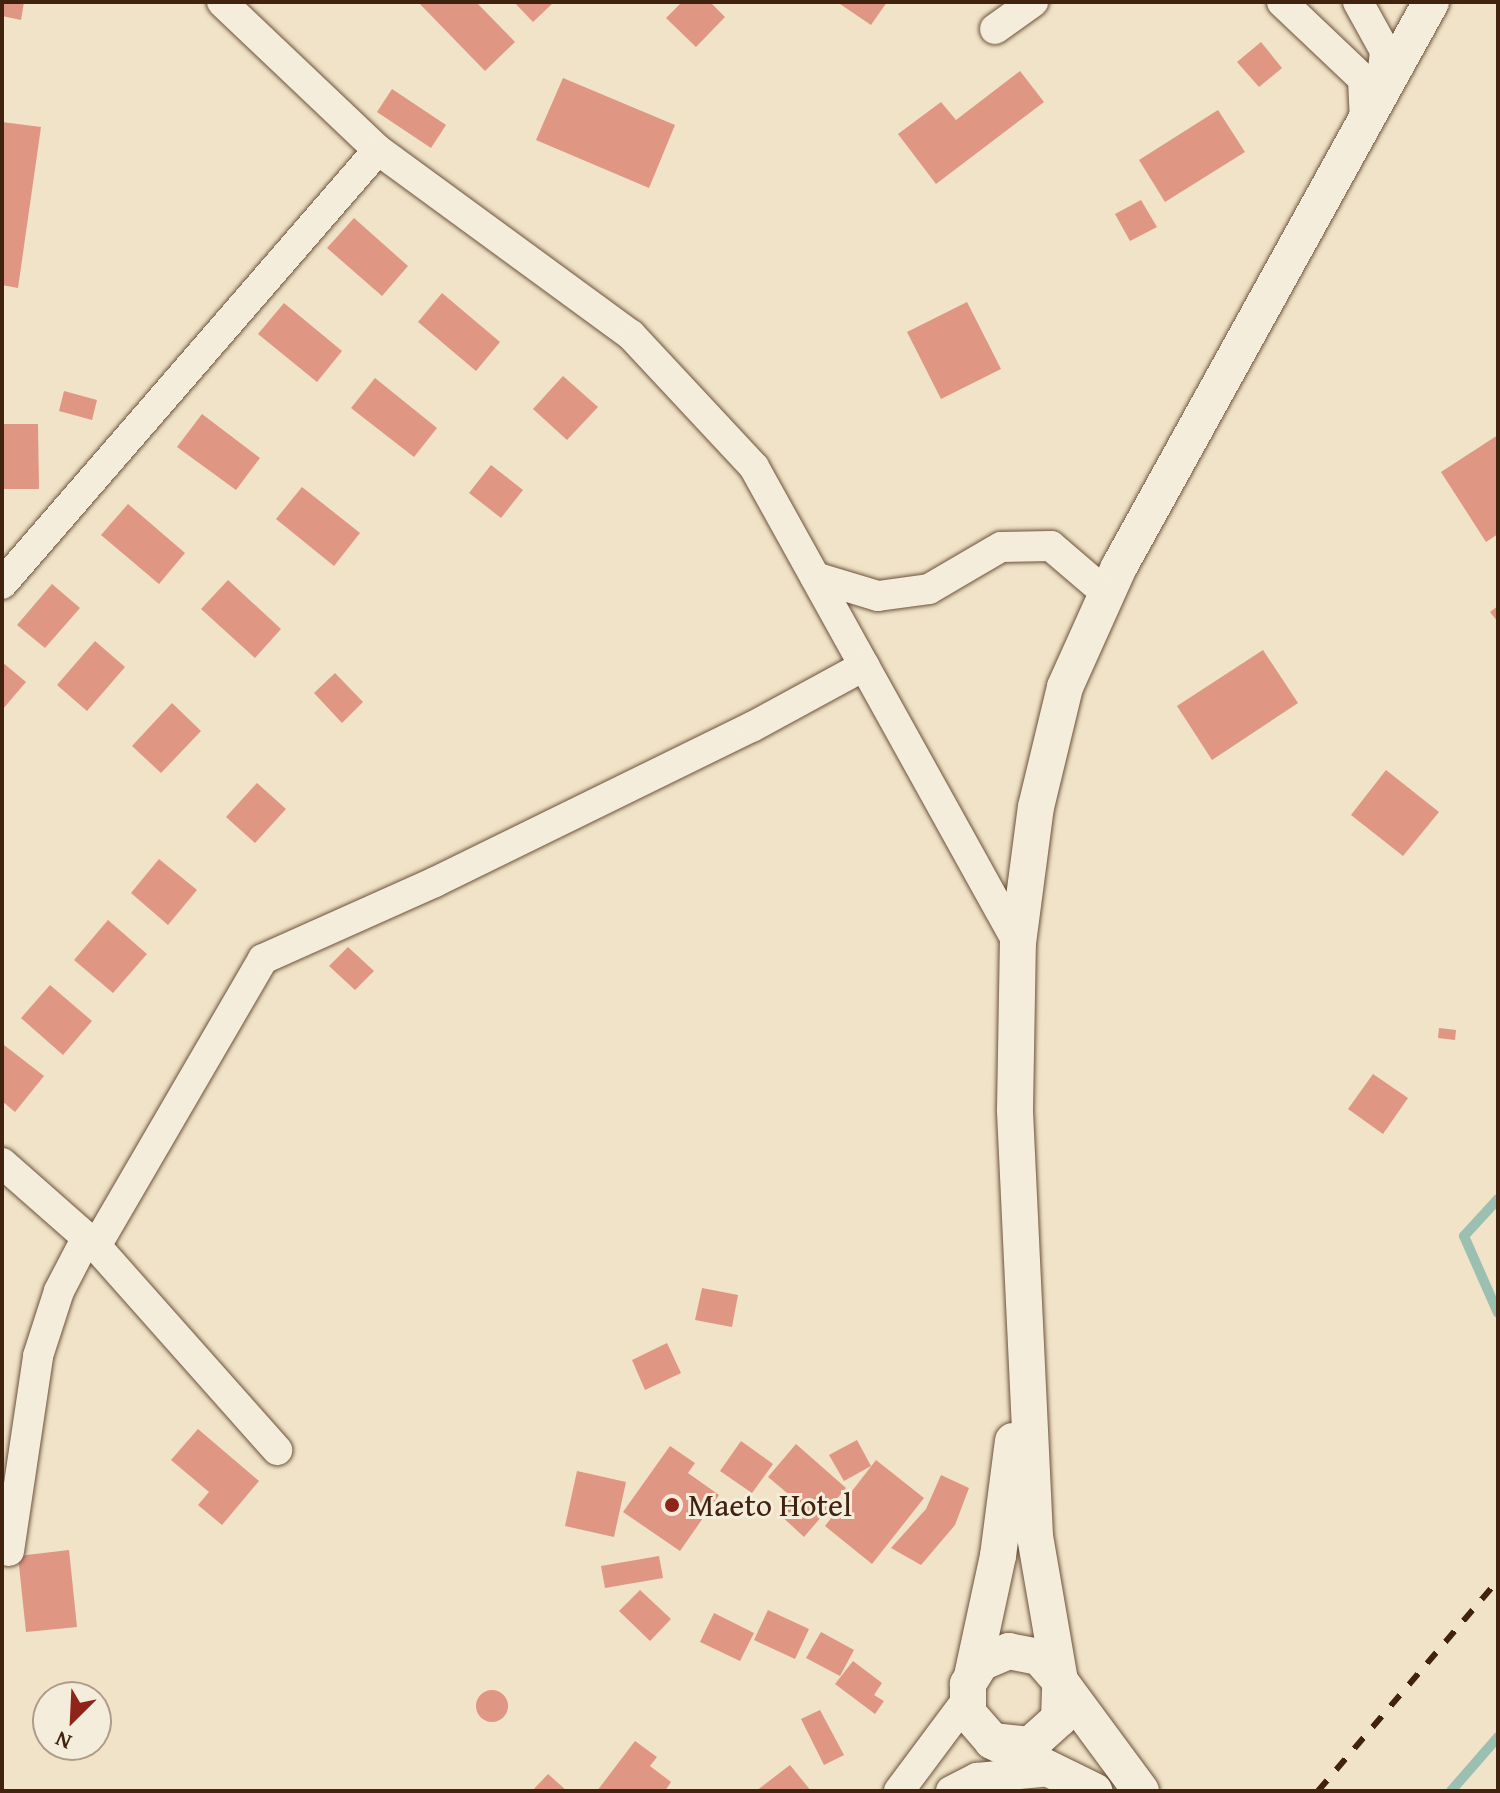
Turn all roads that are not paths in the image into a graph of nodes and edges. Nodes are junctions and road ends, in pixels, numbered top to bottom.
1 (1033, 2) edge
2 (1282, 2) edge
3 (1358, 2) edge
4 (1431, 2) edge
5 (225, 3) edge
6 (995, 29) dead end
7 (1373, 108) junction
8 (378, 150) junction
9 (815, 577) junction
10 (2, 584) edge
11 (1107, 594) junction
12 (864, 666) junction
13 (1018, 943) junction
14 (2, 1163) edge
15 (92, 1242) junction
16 (1021, 1280) junction
17 (277, 1450) dead end
18 (9, 1551) dead end
19 (1060, 1681) junction
20 (969, 1688) junction
21 (992, 1741) junction
22 (1051, 1771) junction
23 (899, 1791) edge
24 (951, 1791) edge
25 (1094, 1791) edge
26 (1141, 1791) edge

1 - 6 street
2 - 7 street
3 - 7 street
4 - 7 street
5 - 8 street
7 - 11 street
8 - 9 street
8 - 10 street
9 - 11 street
9 - 12 street
11 - 13 street
12 - 13 street
12 - 15 street
13 - 16 street
14 - 15 street
15 - 17 street
15 - 18 street
16 - 19 street
16 - 20 street
19 - 20 street
19 - 21 street
19 - 26 street
20 - 21 street
20 - 23 street
21 - 22 street
22 - 24 street
22 - 25 street

